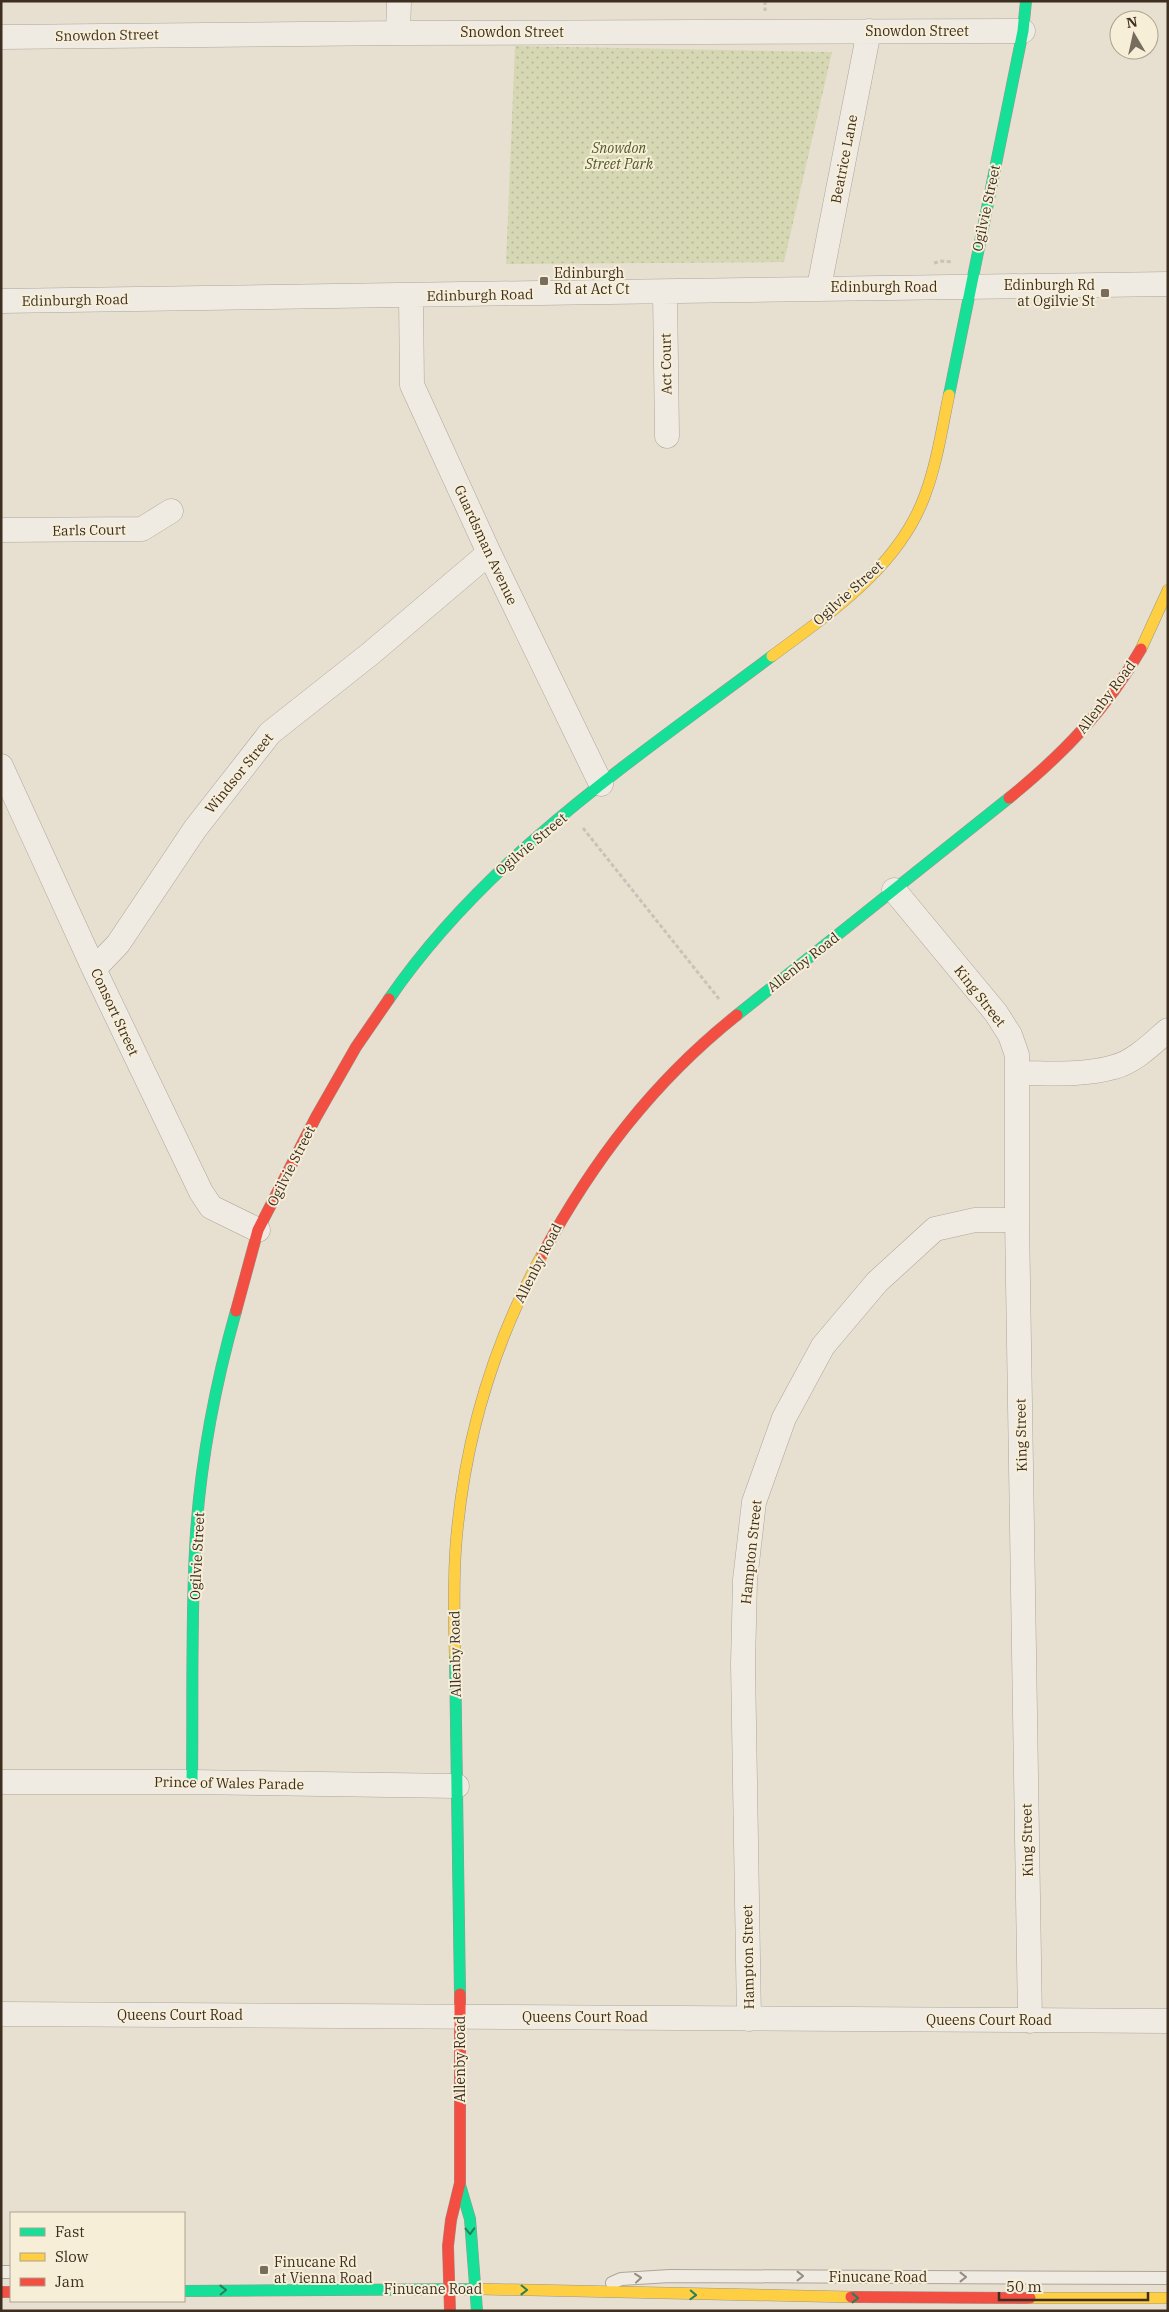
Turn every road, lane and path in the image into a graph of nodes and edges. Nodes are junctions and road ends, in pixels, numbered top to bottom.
1 (399, 1) edge
2 (1026, 1) edge
3 (869, 31) junction
4 (1023, 31) junction
5 (398, 33) junction
6 (1, 36) edge
7 (1168, 284) edge
8 (971, 286) junction
9 (819, 287) junction
10 (665, 292) junction
11 (411, 297) junction
12 (1, 301) edge
13 (667, 436) dead end
14 (171, 511) dead end
15 (1, 530) edge
16 (490, 553) junction
17 (1168, 590) edge
18 (1, 766) edge
19 (602, 784) junction
20 (570, 812) junction
21 (894, 890) junction
22 (94, 969) junction
23 (734, 1017) junction
24 (1168, 1030) edge
25 (1018, 1073) junction
26 (1017, 1220) junction
27 (258, 1230) junction
28 (1, 1782) edge
29 (192, 1782) junction
30 (457, 1786) junction
31 (1, 2014) edge
32 (460, 2016) junction
33 (749, 2019) junction
34 (1030, 2021) junction
35 (1168, 2021) edge
36 (460, 2183) junction
37 (1168, 2278) edge
38 (448, 2288) junction
39 (475, 2289) junction
40 (185, 2291) edge
41 (592, 2292) junction
42 (1168, 2298) edge
43 (450, 2311) edge
44 (477, 2311) edge

1 - 5 street
2 - 4 main road, Ogilvie Street
3 - 4 street, Snowdon Street
3 - 5 street, Snowdon Street
3 - 9 street, Beatrice Lane
4 - 8 main road, Ogilvie Street
5 - 6 street, Snowdon Street
7 - 8 street, Edinburgh Road
8 - 9 street, Edinburgh Road
8 - 19 main road, Ogilvie Street
9 - 10 street, Edinburgh Road
10 - 11 street, Edinburgh Road
10 - 13 street, Act Court
11 - 12 street, Edinburgh Road
11 - 16 street, Guardsman Avenue
14 - 15 street, Earls Court
16 - 19 street, Guardsman Avenue
16 - 22 street, Windsor Street
17 - 21 main road, Allenby Road
18 - 22 street, Consort Street
19 - 20 main road, Ogilvie Street
20 - 23 path
20 - 27 main road, Ogilvie Street
21 - 23 main road, Allenby Road
21 - 25 street, King Street
22 - 27 street, Consort Street
23 - 30 main road, Allenby Road
24 - 25 street
25 - 26 street, King Street
26 - 33 street, Hampton Street
26 - 34 street, King Street
27 - 29 main road, Ogilvie Street
28 - 29 street, Prince of Wales Parade
29 - 30 street, Prince of Wales Parade
30 - 32 main road, Allenby Road
31 - 32 street, Queens Court Road
32 - 33 street, Queens Court Road
32 - 36 main road, Allenby Road
33 - 34 street, Queens Court Road
34 - 35 street, Queens Court Road
36 - 38 main road, Allenby Road
36 -> 39 main road, Allenby Road
41 -> 37 lane, Finucane Road
38 - 39 main road, Finucane Road
40 -> 38 main road, Finucane Road
38 - 43 main road, Allenby Road
39 -> 41 main road, Finucane Road
39 - 44 main road, Allenby Road
41 -> 42 main road, Finucane Road

